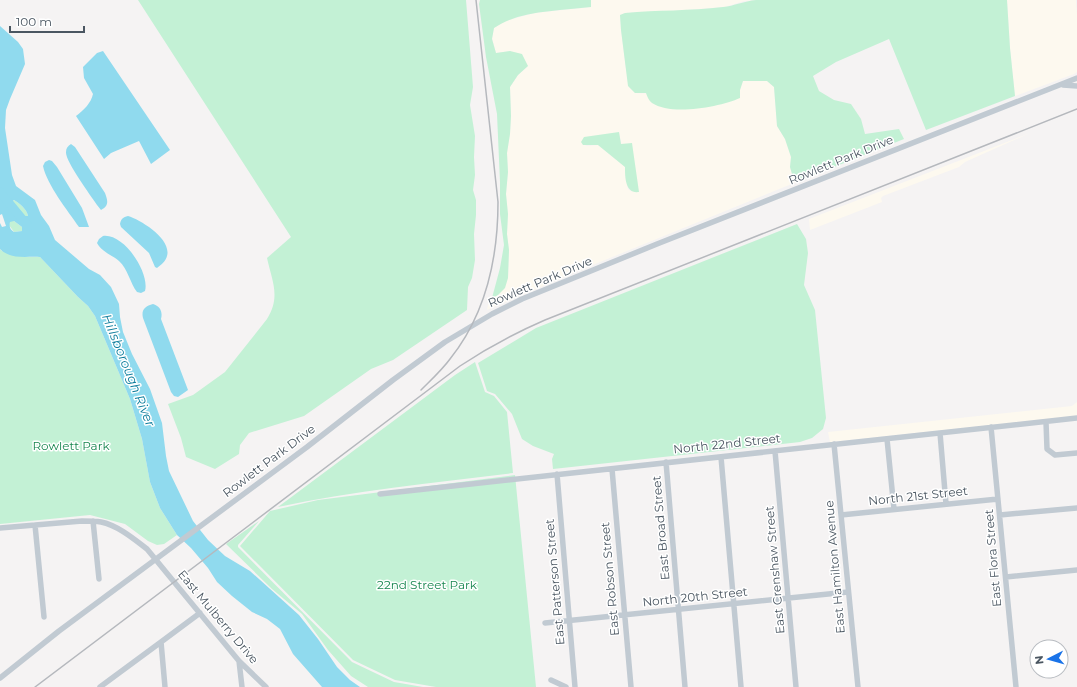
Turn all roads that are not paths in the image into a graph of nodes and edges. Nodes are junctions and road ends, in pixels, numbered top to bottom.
1 (1077, 78) edge
2 (1059, 85) junction
3 (1077, 86) edge
4 (1077, 418) edge
5 (1046, 422) junction
6 (991, 427) junction
7 (940, 433) junction
8 (887, 439) junction
9 (834, 444) junction
10 (775, 451) junction
11 (1077, 453) edge
12 (721, 457) junction
13 (666, 462) junction
14 (612, 469) junction
15 (557, 474) junction
16 (380, 494) dead end
17 (998, 499) junction
18 (946, 504) junction
19 (1077, 508) edge
20 (894, 509) junction
21 (841, 515) junction
22 (1000, 515) junction
23 (93, 521) junction
24 (35, 525) junction
25 (0, 528) edge
26 (156, 559) junction
27 (1077, 570) edge
28 (1006, 578) junction
29 (99, 579) dead end
30 (848, 592) junction
31 (788, 598) junction
32 (734, 604) junction
33 (679, 610) junction
34 (200, 613) junction
35 (625, 615) junction
36 (44, 617) dead end
37 (570, 621) junction
38 (545, 623) dead end
39 (161, 642) junction
40 (239, 661) junction
41 (0, 678) edge
42 (551, 680) dead end
43 (100, 687) edge
44 (165, 687) edge
45 (242, 687) edge
46 (266, 687) edge
47 (566, 687) edge
48 (575, 687) edge
49 (631, 687) edge
50 (686, 687) edge
51 (741, 687) edge
52 (796, 687) edge
53 (858, 687) edge
54 (1016, 687) edge

1 - 2 street, Rowlett Park Drive
2 - 3 street
2 - 26 street, Rowlett Park Drive
4 - 5 street, North 22nd Street
5 - 6 street, North 22nd Street
5 - 11 street
6 - 7 street, North 22nd Street
6 - 17 street, East Flora Street
7 - 8 street, North 22nd Street
7 - 18 street
8 - 9 street, North 22nd Street
8 - 20 street
9 - 10 street, North 22nd Street
9 - 21 street, East Hamilton Avenue
10 - 12 street, North 22nd Street
10 - 31 street, East Crenshaw Street
12 - 13 street, North 22nd Street
12 - 32 street
13 - 14 street, North 22nd Street
13 - 33 street, East Broad Street
14 - 15 street, North 22nd Street
14 - 35 street, East Robson Street
15 - 16 street, North 22nd Street
15 - 37 street, East Patterson Street
17 - 18 street, North 21st Street
17 - 22 street, East Flora Street
18 - 20 street, North 21st Street
19 - 22 street
20 - 21 street, North 21st Street
21 - 30 street, East Hamilton Avenue
22 - 28 street, East Flora Street
23 - 24 street
23 - 26 street
23 - 29 street
24 - 25 street
24 - 36 street
26 - 34 street, East Mulberry Drive
26 - 41 street, Rowlett Park Drive
27 - 28 street
28 - 54 street, East Flora Street
30 - 31 street, North 20th Street
30 - 53 street, East Hamilton Avenue
31 - 32 street, North 20th Street
31 - 52 street, East Crenshaw Street
32 - 33 street, North 20th Street
32 - 51 street
33 - 35 street, North 20th Street
33 - 50 street, East Broad Street
34 - 39 street
34 - 40 street, East Mulberry Drive
35 - 37 street, North 20th Street
35 - 49 street, East Robson Street
37 - 38 street, North 20th Street
37 - 48 street, East Patterson Street
39 - 43 street
39 - 44 street
40 - 45 street
40 - 46 street, East Mulberry Drive
42 - 47 street

